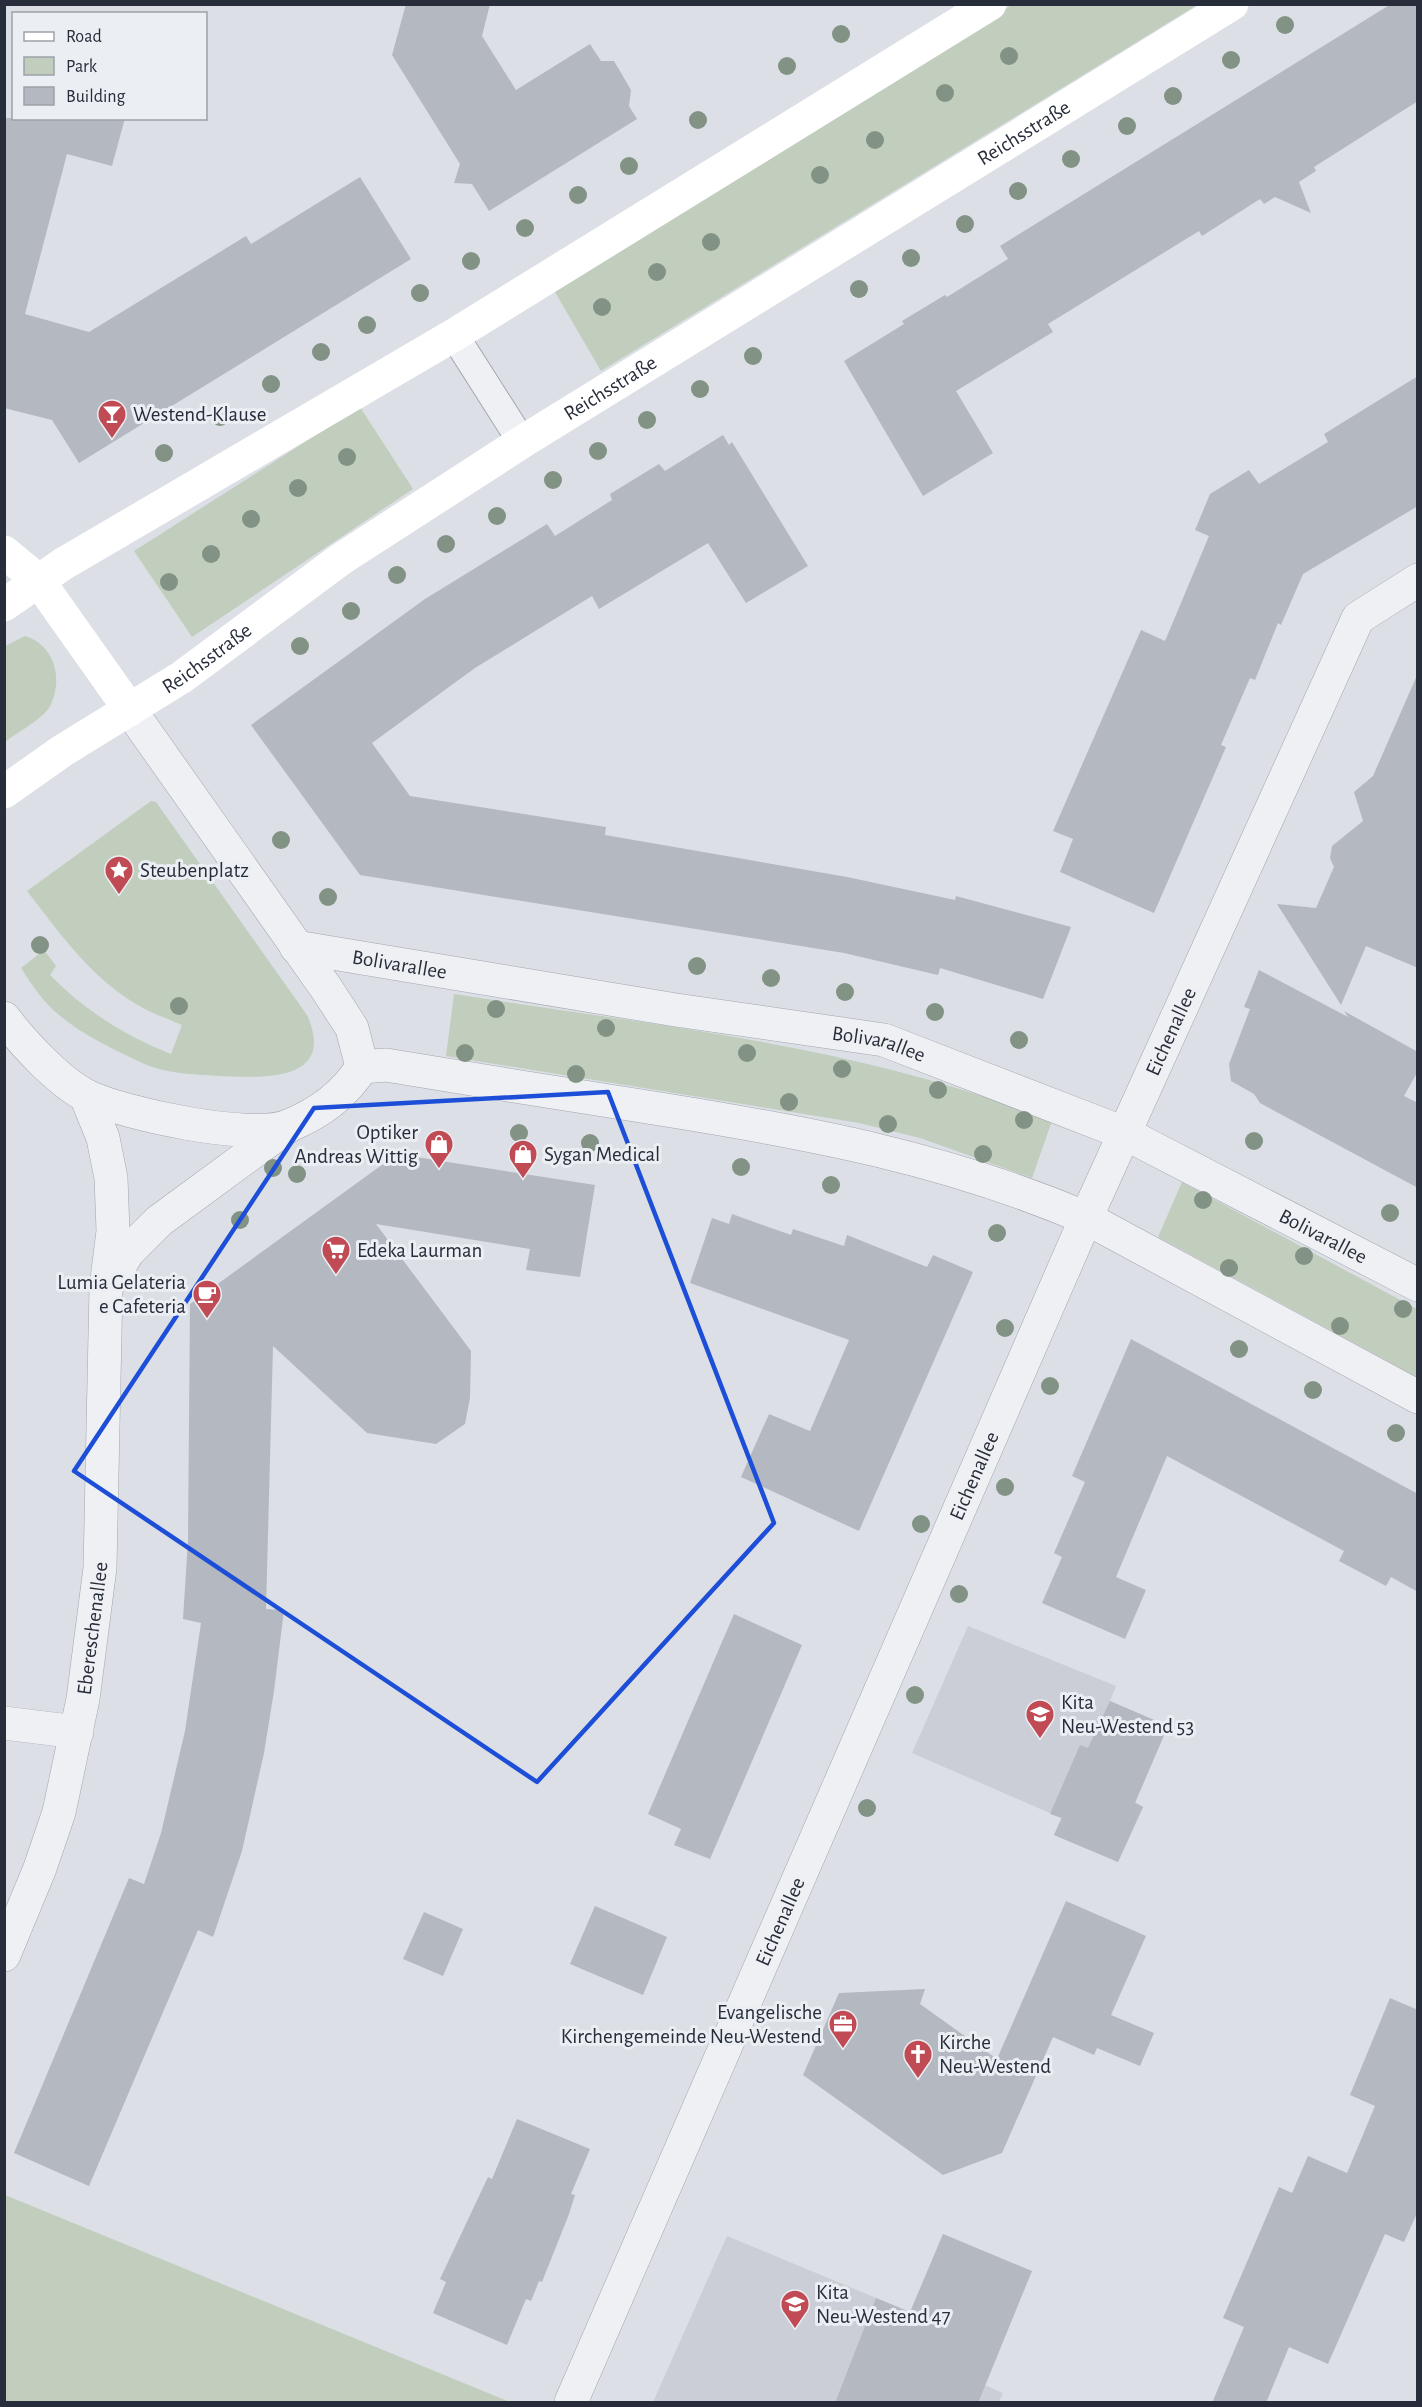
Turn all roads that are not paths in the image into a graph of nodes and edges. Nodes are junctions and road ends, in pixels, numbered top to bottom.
1 (990, 4) edge
2 (1232, 4) edge
3 (454, 335) junction
4 (522, 442) junction
5 (4, 552) edge
6 (38, 580) junction
7 (1418, 580) edge
8 (4, 605) edge
9 (130, 710) junction
10 (4, 792) edge
11 (296, 947) junction
12 (4, 1018) edge
13 (362, 1067) junction
14 (86, 1096) junction
15 (286, 1127) junction
16 (1124, 1133) junction
17 (1086, 1218) junction
18 (1418, 1285) edge
19 (106, 1287) junction
20 (1418, 1397) edge
21 (4, 1723) edge
22 (77, 1732) junction
23 (4, 1955) edge
24 (571, 2403) edge

1 - 3 main road
2 - 4 main road, Reichsstraße
3 - 4 lane
3 - 6 main road
4 - 9 main road, Reichsstraße
5 - 6 main road
6 - 8 main road
6 - 9 main road
7 - 16 street, Eichenallee
9 - 10 main road, Reichsstraße
9 - 11 street
11 - 13 street
11 - 16 street, Bolivarallee
12 - 14 street
13 - 15 street
13 - 17 street
14 - 15 street
14 - 19 street, Ebereschenallee
15 - 19 street
16 - 17 street, Eichenallee
16 - 18 street, Bolivarallee
17 - 20 street
17 - 24 street, Eichenallee
19 - 22 street, Ebereschenallee
21 - 22 street
22 - 23 street, Ebereschenallee

